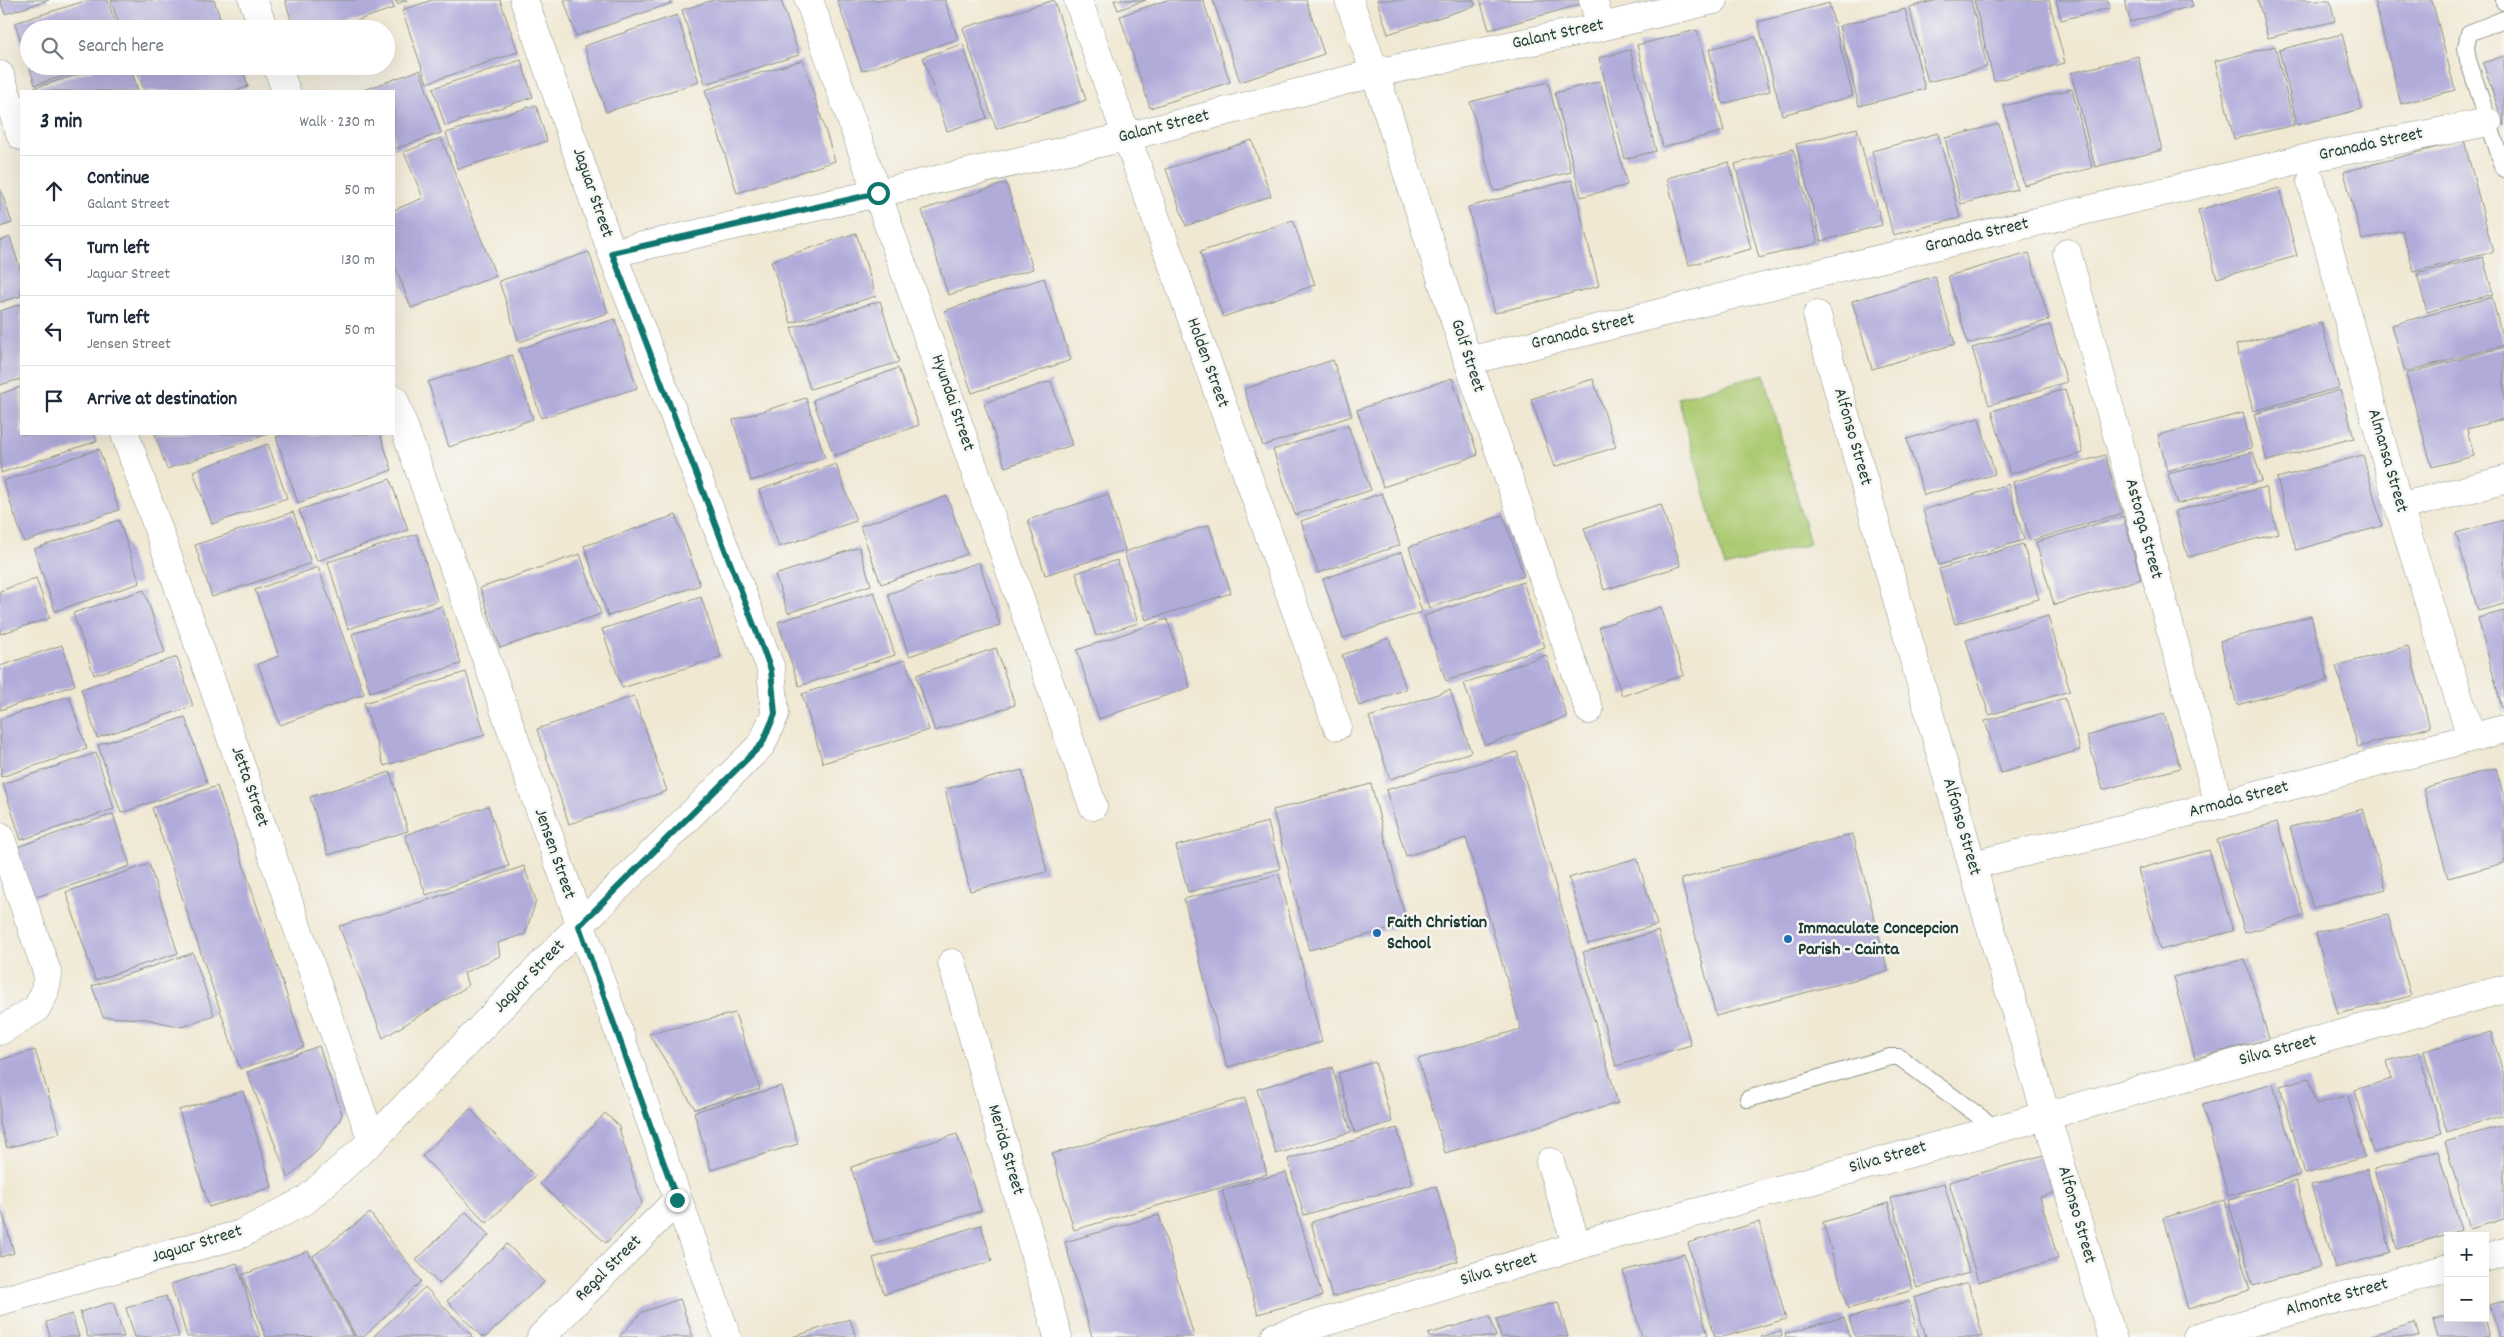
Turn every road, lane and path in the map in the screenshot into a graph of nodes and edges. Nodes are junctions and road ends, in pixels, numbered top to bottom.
1 (253, 0) edge
2 (524, 0) edge
3 (809, 0) edge
4 (1078, 0) edge
5 (1349, 0) edge
6 (1593, 0) edge
7 (1714, 0) edge
8 (2504, 19) edge
9 (261, 20) edge
10 (1601, 27) junction
11 (1375, 73) junction
12 (0, 75) edge
13 (280, 75) edge
14 (286, 90) edge
15 (2488, 122) junction
16 (20, 133) edge
17 (1126, 137) junction
18 (2504, 169) edge
19 (2311, 182) dead end
20 (878, 193) junction
21 (612, 253) junction
22 (2067, 253) dead end
23 (1817, 315) dead end
24 (1468, 361) junction
25 (395, 402) edge
26 (125, 435) edge
27 (2504, 480) edge
28 (2400, 507) junction
29 (1589, 710) dead end
30 (1337, 726) dead end
31 (2504, 729) edge
32 (2471, 738) junction
33 (2218, 805) junction
34 (1093, 806) dead end
35 (0, 836) edge
36 (1972, 865) junction
37 (579, 926) junction
38 (952, 964) dead end
39 (2504, 989) edge
40 (0, 1031) edge
41 (1748, 1099) dead end
42 (2046, 1114) junction
43 (1995, 1128) junction
44 (372, 1141) junction
45 (1550, 1162) dead end
46 (677, 1200) junction
47 (1577, 1246) junction
48 (2504, 1252) edge
49 (2489, 1257) edge
50 (2444, 1269) edge
51 (0, 1301) edge
52 (541, 1337) edge
53 (727, 1337) edge
54 (1058, 1337) edge
55 (1274, 1337) edge
56 (2112, 1337) edge
57 (2197, 1337) edge

1 - 9 street
2 - 21 street, Jaguar Street
3 - 20 street, Hyundai Street
4 - 17 street, Holden Street
5 - 11 street, Golf Street
6 - 10 street
7 - 10 street, Galant Street
8 - 15 lane
10 - 11 street, Galant Street
11 - 17 street, Galant Street
11 - 24 street, Golf Street
12 - 16 street
13 - 14 street
15 - 18 lane
15 - 24 street, Granada Street
17 - 20 street, Galant Street
17 - 30 street, Holden Street
19 - 28 street, Almansa Street
20 - 21 street, Galant Street
20 - 34 street, Hyundai Street
21 - 37 street, Jaguar Street
22 - 33 street, Astorga Street
23 - 36 street, Alfonso Street
24 - 29 street, Golf Street
25 - 37 street, Jensen Street
26 - 44 street, Jetta Street
27 - 28 street
28 - 32 street, Almansa Street
31 - 32 street, Armada Street
32 - 33 street, Armada Street
33 - 36 street, Armada Street
35 - 40 street
36 - 42 street, Alfonso Street
37 - 44 street, Jaguar Street
37 - 46 street, Jensen Street
38 - 54 street, Merida Street
39 - 42 street, Silva Street
41 - 43 lane
42 - 43 street, Silva Street
42 - 56 street, Alfonso Street
43 - 47 street, Silva Street
44 - 51 street, Jaguar Street
45 - 47 street
46 - 52 street, Regal Street
46 - 53 street, Jensen Street
47 - 55 street, Silva Street
48 - 49 street
50 - 57 street, Almonte Street

